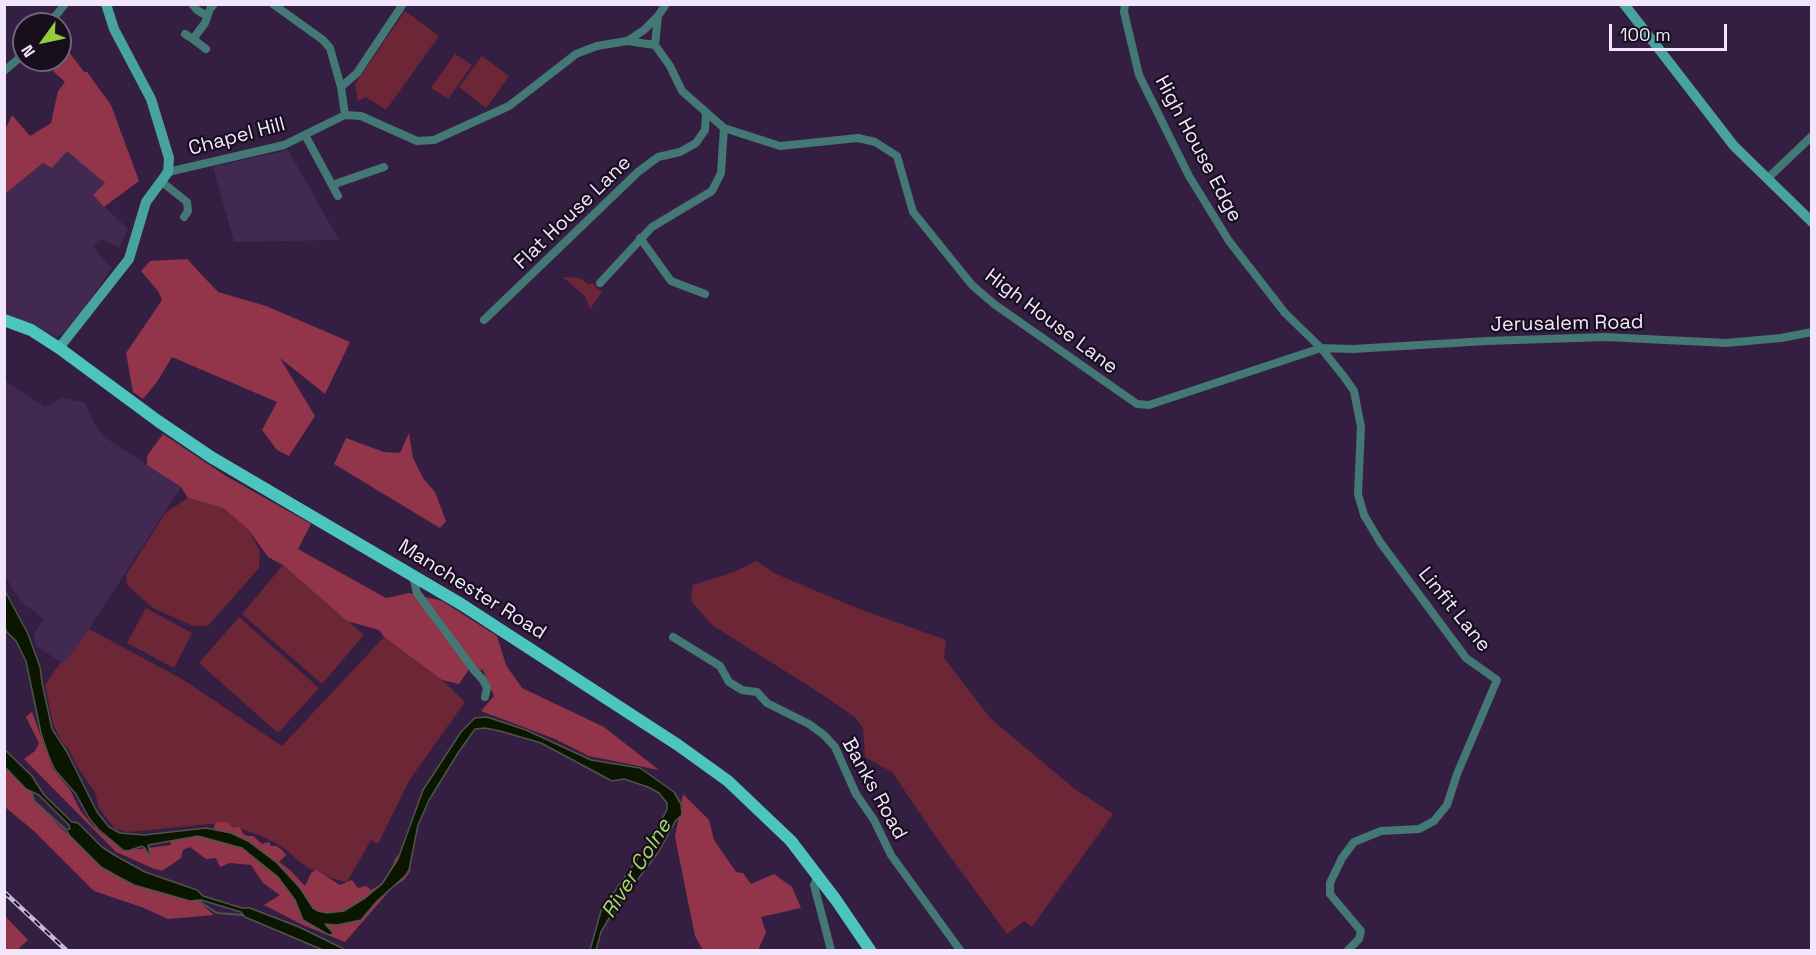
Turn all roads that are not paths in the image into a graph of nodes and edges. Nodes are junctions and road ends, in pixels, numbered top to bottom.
1 (106, 4) edge
2 (192, 4) edge
3 (214, 4) edge
4 (273, 4) edge
5 (403, 4) edge
6 (666, 4) edge
7 (1125, 4) edge
8 (1624, 4) edge
9 (207, 16) junction
10 (658, 16) junction
11 (186, 34) dead end
12 (193, 39) junction
13 (627, 40) junction
14 (655, 45) junction
15 (206, 49) dead end
16 (341, 87) junction
17 (706, 114) junction
18 (345, 115) junction
19 (724, 128) junction
20 (305, 135) junction
21 (1812, 136) edge
22 (384, 167) dead end
23 (165, 177) junction
24 (1767, 179) junction
25 (332, 185) junction
26 (338, 196) dead end
27 (184, 217) dead end
28 (1812, 222) edge
29 (640, 238) junction
30 (600, 283) dead end
31 (705, 294) dead end
32 (4, 320) edge
33 (484, 320) dead end
34 (1812, 332) edge
35 (59, 348) junction
36 (1321, 348) junction
37 (413, 576) junction
38 (673, 637) dead end
39 (485, 697) dead end
40 (818, 876) junction
41 (831, 951) edge
42 (870, 951) edge
43 (960, 951) edge
44 (1348, 951) edge

1 - 23 street
2 - 9 street
3 - 9 street
4 - 16 street
5 - 16 street
6 - 10 street
7 - 36 street, High House Edge
8 - 24 street
9 - 12 street
10 - 13 street
10 - 14 street
11 - 12 street
12 - 15 street
13 - 14 street
13 - 18 street
14 - 17 street, High House Lane
16 - 18 street
17 - 19 street, High House Lane
17 - 33 street, Flat House Lane
18 - 20 street, Chapel Hill
19 - 29 street
19 - 36 street, High House Lane
20 - 23 street, Chapel Hill
20 - 25 street
21 - 24 street
22 - 25 street
23 - 27 street
23 - 35 street
24 - 28 street
25 - 26 street
29 - 30 street
29 - 31 street
32 - 35 main road, Manchester Road
34 - 36 street, Jerusalem Road
35 - 37 main road, Manchester Road
36 - 44 street, Linfit Lane
37 - 39 street
37 - 40 main road, Manchester Road
38 - 43 street, Banks Road
40 - 41 street
40 - 42 main road, Manchester Road

